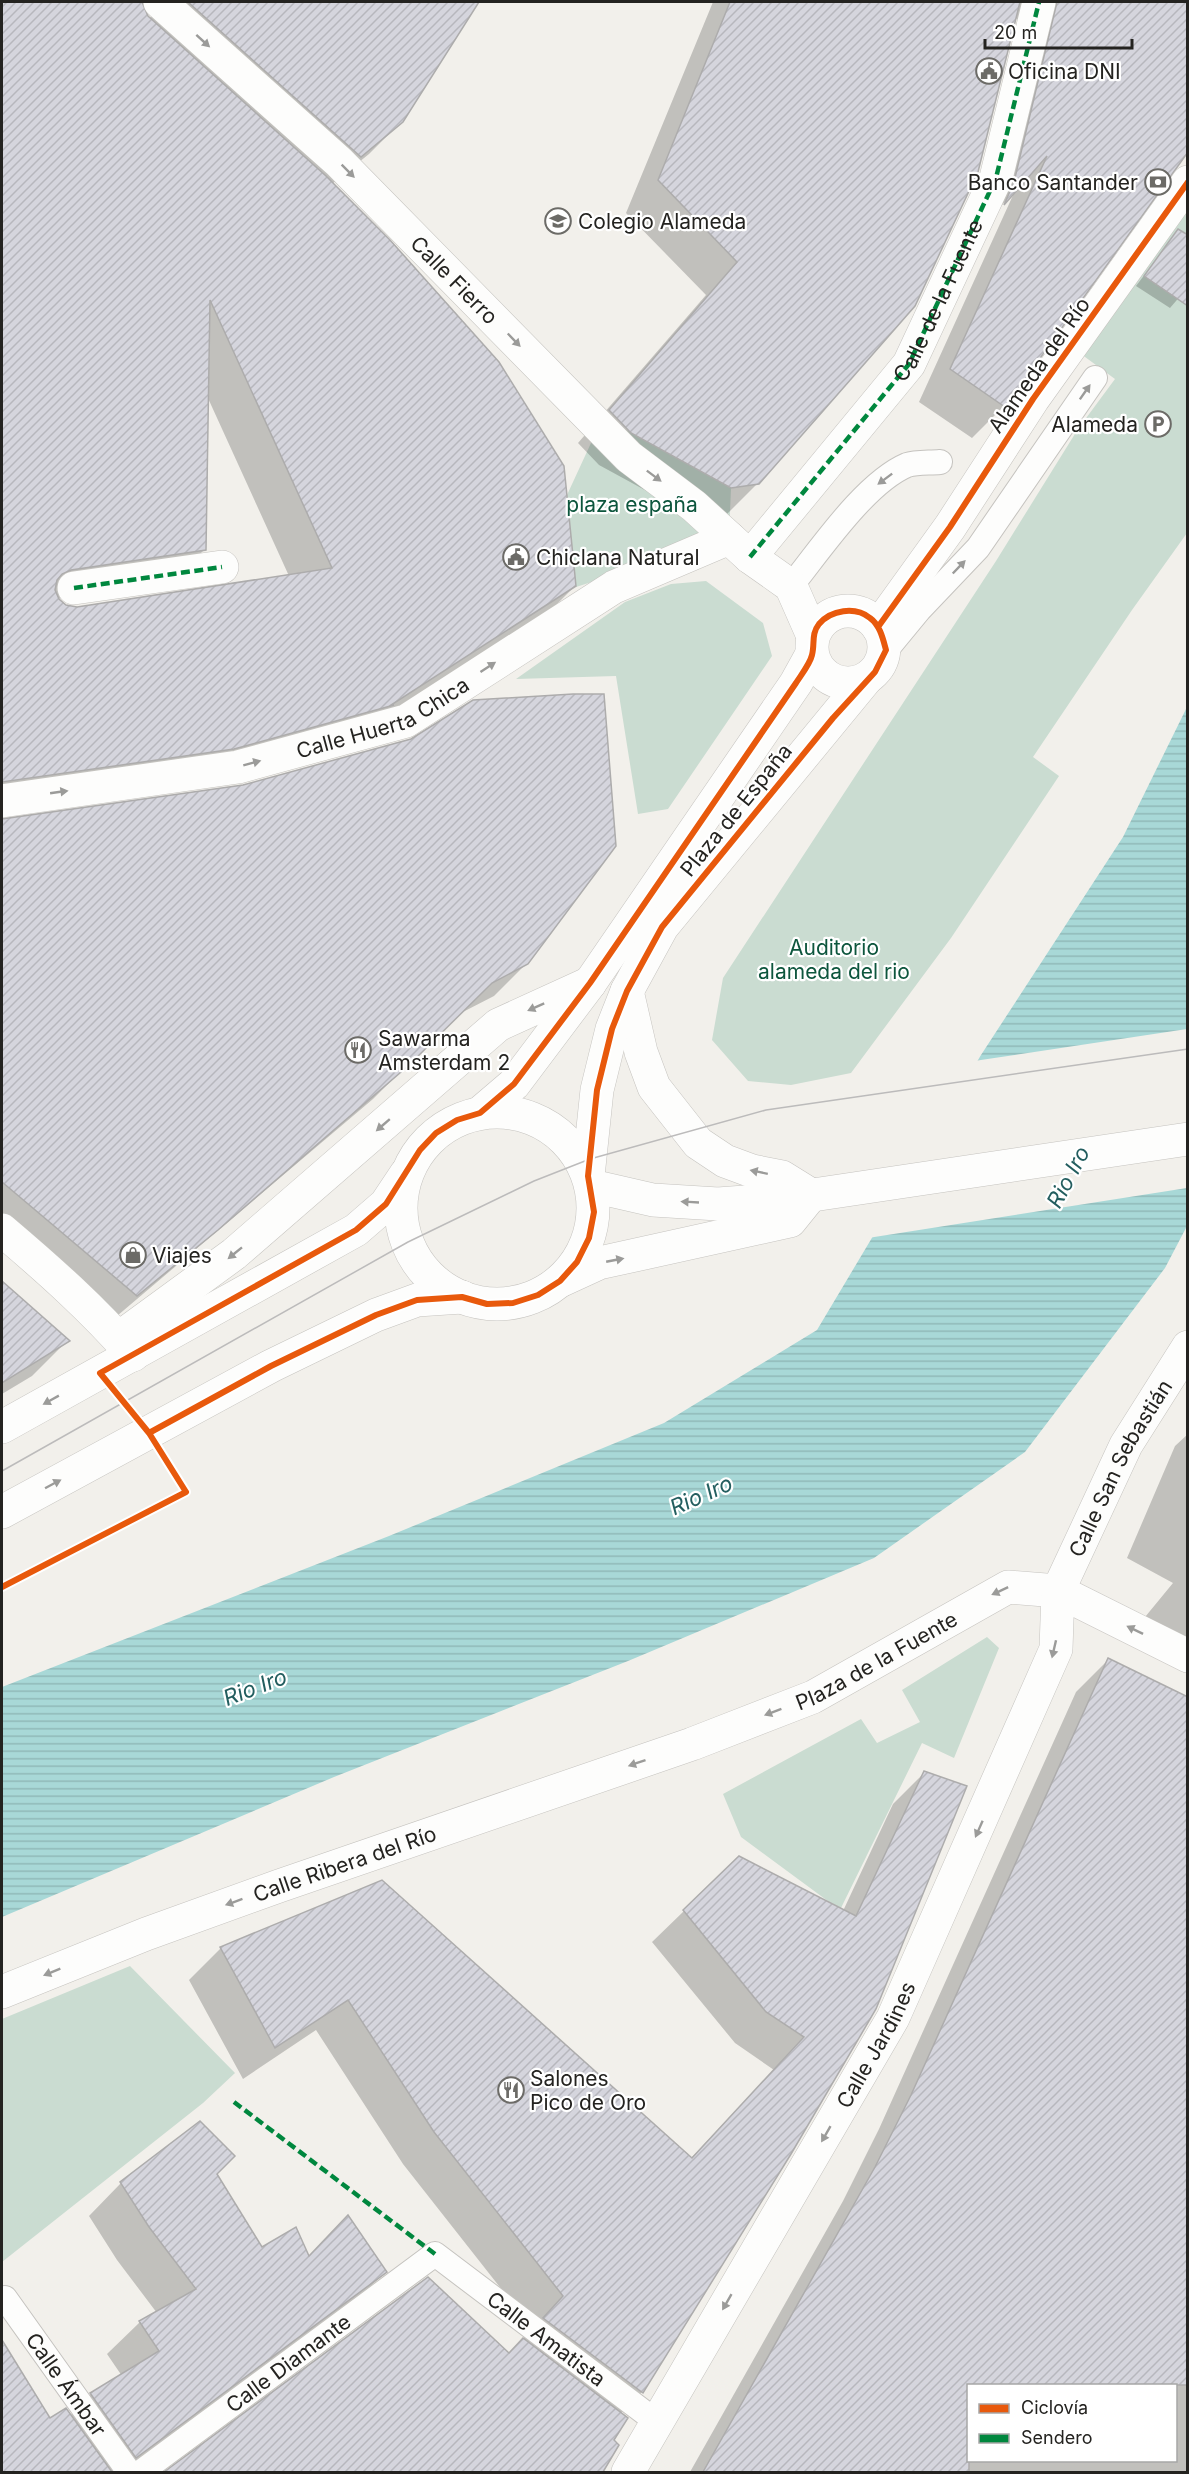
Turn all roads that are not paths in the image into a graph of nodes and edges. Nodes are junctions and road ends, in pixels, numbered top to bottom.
1 (159, 2) edge
2 (1039, 2) edge
3 (1188, 182) edge
4 (1095, 378) dead end
5 (940, 462) dead end
6 (739, 548) junction
7 (222, 567) dead end
8 (791, 585) junction
9 (74, 588) dead end
10 (882, 639) junction
11 (813, 645) junction
12 (866, 679) junction
13 (2, 801) edge
14 (590, 983) junction
15 (627, 991) junction
16 (480, 1113) junction
17 (1188, 1139) edge
18 (408, 1172) junction
19 (590, 1181) junction
20 (823, 1194) junction
21 (2, 1230) edge
22 (560, 1281) junction
23 (462, 1297) junction
24 (126, 1347) junction
25 (1188, 1347) edge
26 (2, 1427) edge
27 (2, 1512) edge
28 (1058, 1591) junction
29 (1188, 1656) edge
30 (692, 1744) joint
31 (2, 1992) edge
32 (435, 2254) joint
33 (5, 2298) dead end
34 (657, 2422) junction
35 (129, 2472) edge
36 (141, 2472) edge
37 (628, 2472) edge

1 -> 6 street, Calle Fierro
2 - 6 street, Calle de la Fuente
3 - 10 street, Alameda del Río
10 -> 4 lane
5 -> 8 lane
6 - 8 street
13 -> 6 street, Calle Huerta Chica
7 - 9 street
8 - 11 street
10 - 11 street
10 - 12 street
11 - 12 street
11 - 14 street, Plaza de España
12 - 15 street, Plaza de España
14 - 16 street, Plaza de España
14 -> 24 street
15 - 19 street, Plaza de España
20 -> 15 street
16 - 18 street
16 - 19 street
17 - 20 street
18 - 23 street
18 - 24 street
20 -> 19 street
19 - 22 street
22 -> 20 street
21 - 24 street
22 - 23 street
27 -> 23 street
24 -> 26 street
25 - 28 street, Calle San Sebastián
29 -> 28 street
28 -> 30 street, Plaza de la Fuente
28 -> 34 street, Calle Jardines
30 -> 31 street, Calle Ribera del Río
32 - 34 lane, Calle Amatista
32 - 36 lane, Calle Diamante
33 - 35 lane, Calle Ámbar
34 - 37 street, Calle Jardines

